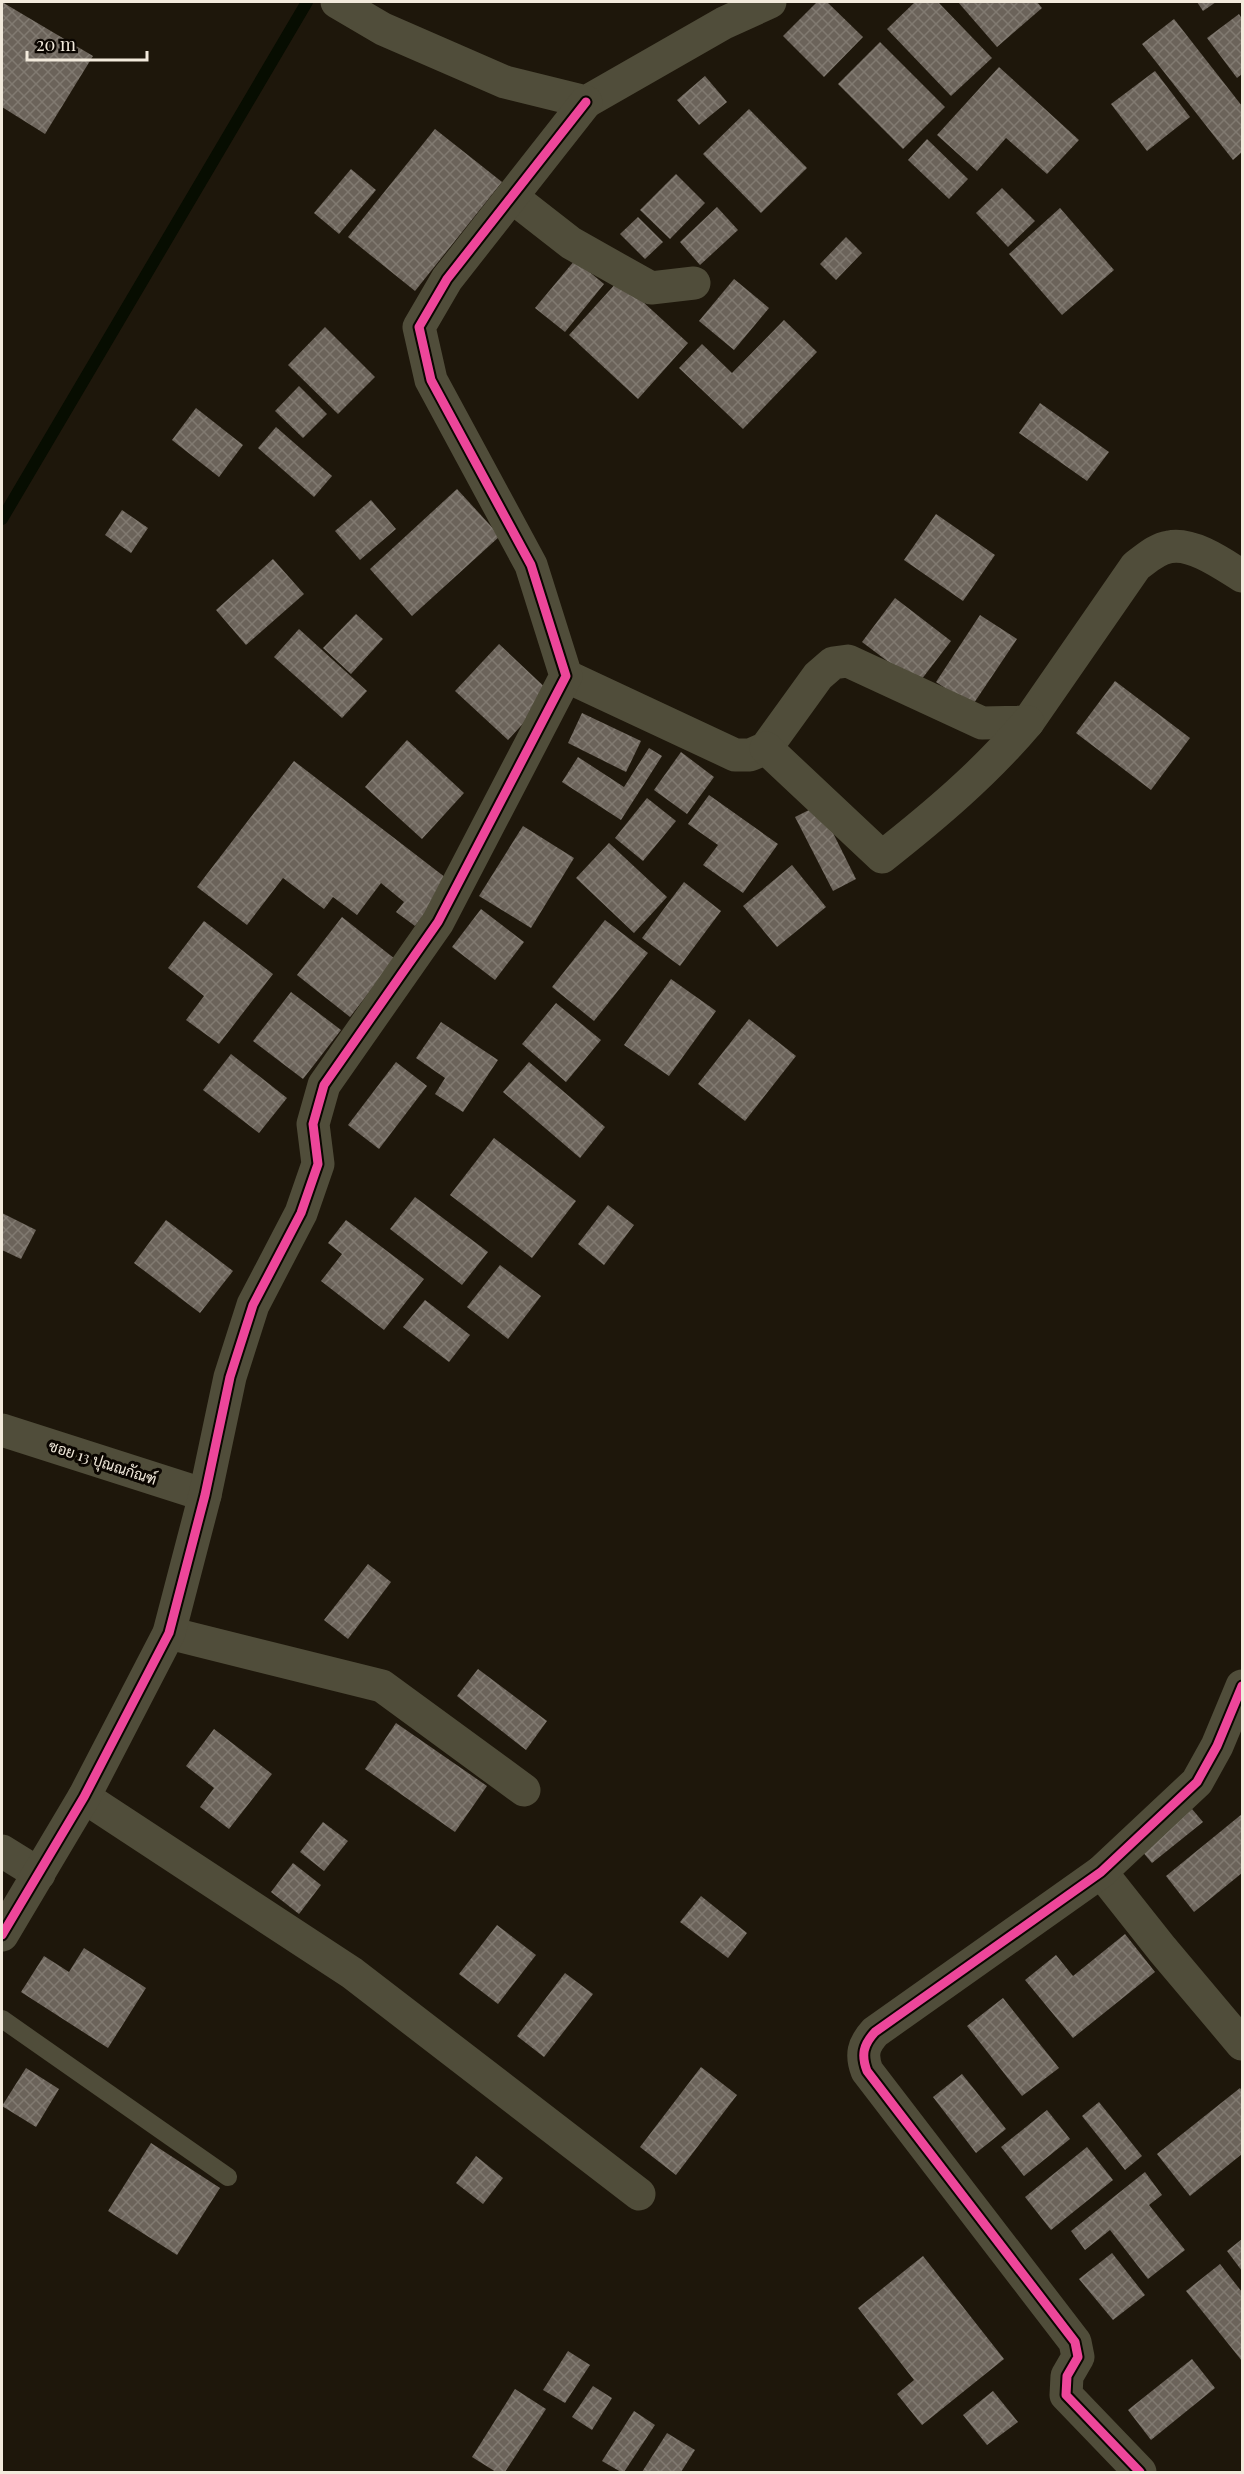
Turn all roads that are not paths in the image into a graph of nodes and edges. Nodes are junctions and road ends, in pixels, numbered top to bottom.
1 (337, 2) edge
2 (770, 2) edge
3 (586, 102) junction
4 (512, 196) junction
5 (694, 283) dead end
6 (1239, 566) edge
7 (566, 676) junction
8 (1028, 722) junction
9 (766, 748) junction
10 (2, 1430) edge
11 (205, 1495) junction
12 (169, 1633) junction
13 (1242, 1686) edge
14 (524, 1790) dead end
15 (84, 1797) junction
16 (2, 1851) edge
17 (1101, 1872) junction
18 (39, 1874) junction
19 (2, 1935) edge
20 (2, 2019) edge
21 (1242, 2044) edge
22 (228, 2177) dead end
23 (639, 2194) dead end
24 (1140, 2472) edge

1 - 3 street
2 - 3 street
3 - 4 street
4 - 5 street
4 - 7 street
6 - 8 street
7 - 9 street
7 - 11 street
8 - 9 street
8 - 9 street
10 - 11 street, ซอย 13 ปุณณกัณฑ์
11 - 12 street
12 - 14 street
12 - 15 street
13 - 17 street
15 - 18 street
15 - 23 street
16 - 18 street
17 - 21 street
17 - 24 street
18 - 19 street
20 - 22 lane

